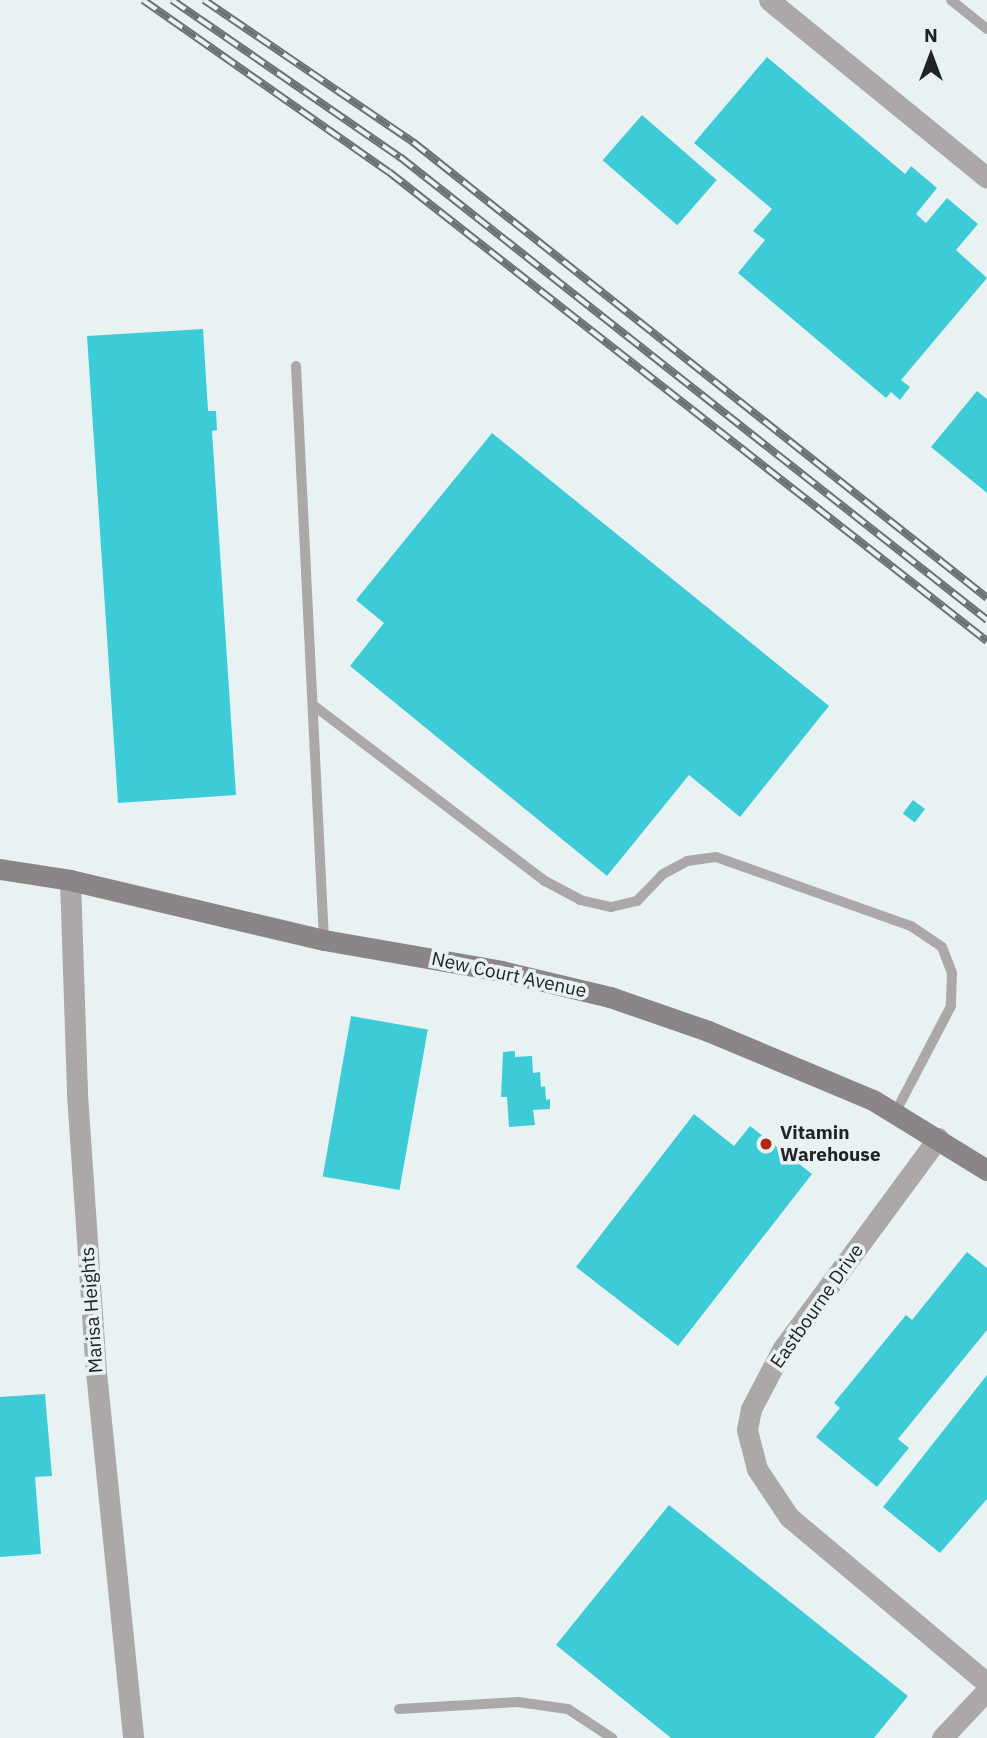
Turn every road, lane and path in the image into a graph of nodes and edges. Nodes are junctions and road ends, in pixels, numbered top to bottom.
1 (769, 0) edge
2 (951, 0) edge
3 (987, 29) edge
4 (987, 178) edge
5 (296, 366) dead end
6 (313, 705) junction
7 (0, 869) edge
8 (70, 880) junction
9 (324, 940) junction
10 (895, 1113) junction
11 (938, 1138) junction
12 (987, 1170) edge
13 (987, 1683) edge
14 (987, 1690) edge
15 (399, 1709) dead end
16 (133, 1738) edge
17 (612, 1738) edge
18 (942, 1738) edge

1 - 4 street
2 - 3 lane
5 - 6 lane
6 - 9 lane
6 - 10 lane
7 - 8 main road, New Court Avenue
8 - 9 main road, New Court Avenue
8 - 16 street, Marisa Heights
9 - 10 main road, New Court Avenue
10 - 11 main road, New Court Avenue
11 - 12 main road, New Court Avenue
11 - 13 street, Eastbourne Drive
14 - 18 street
15 - 17 lane

